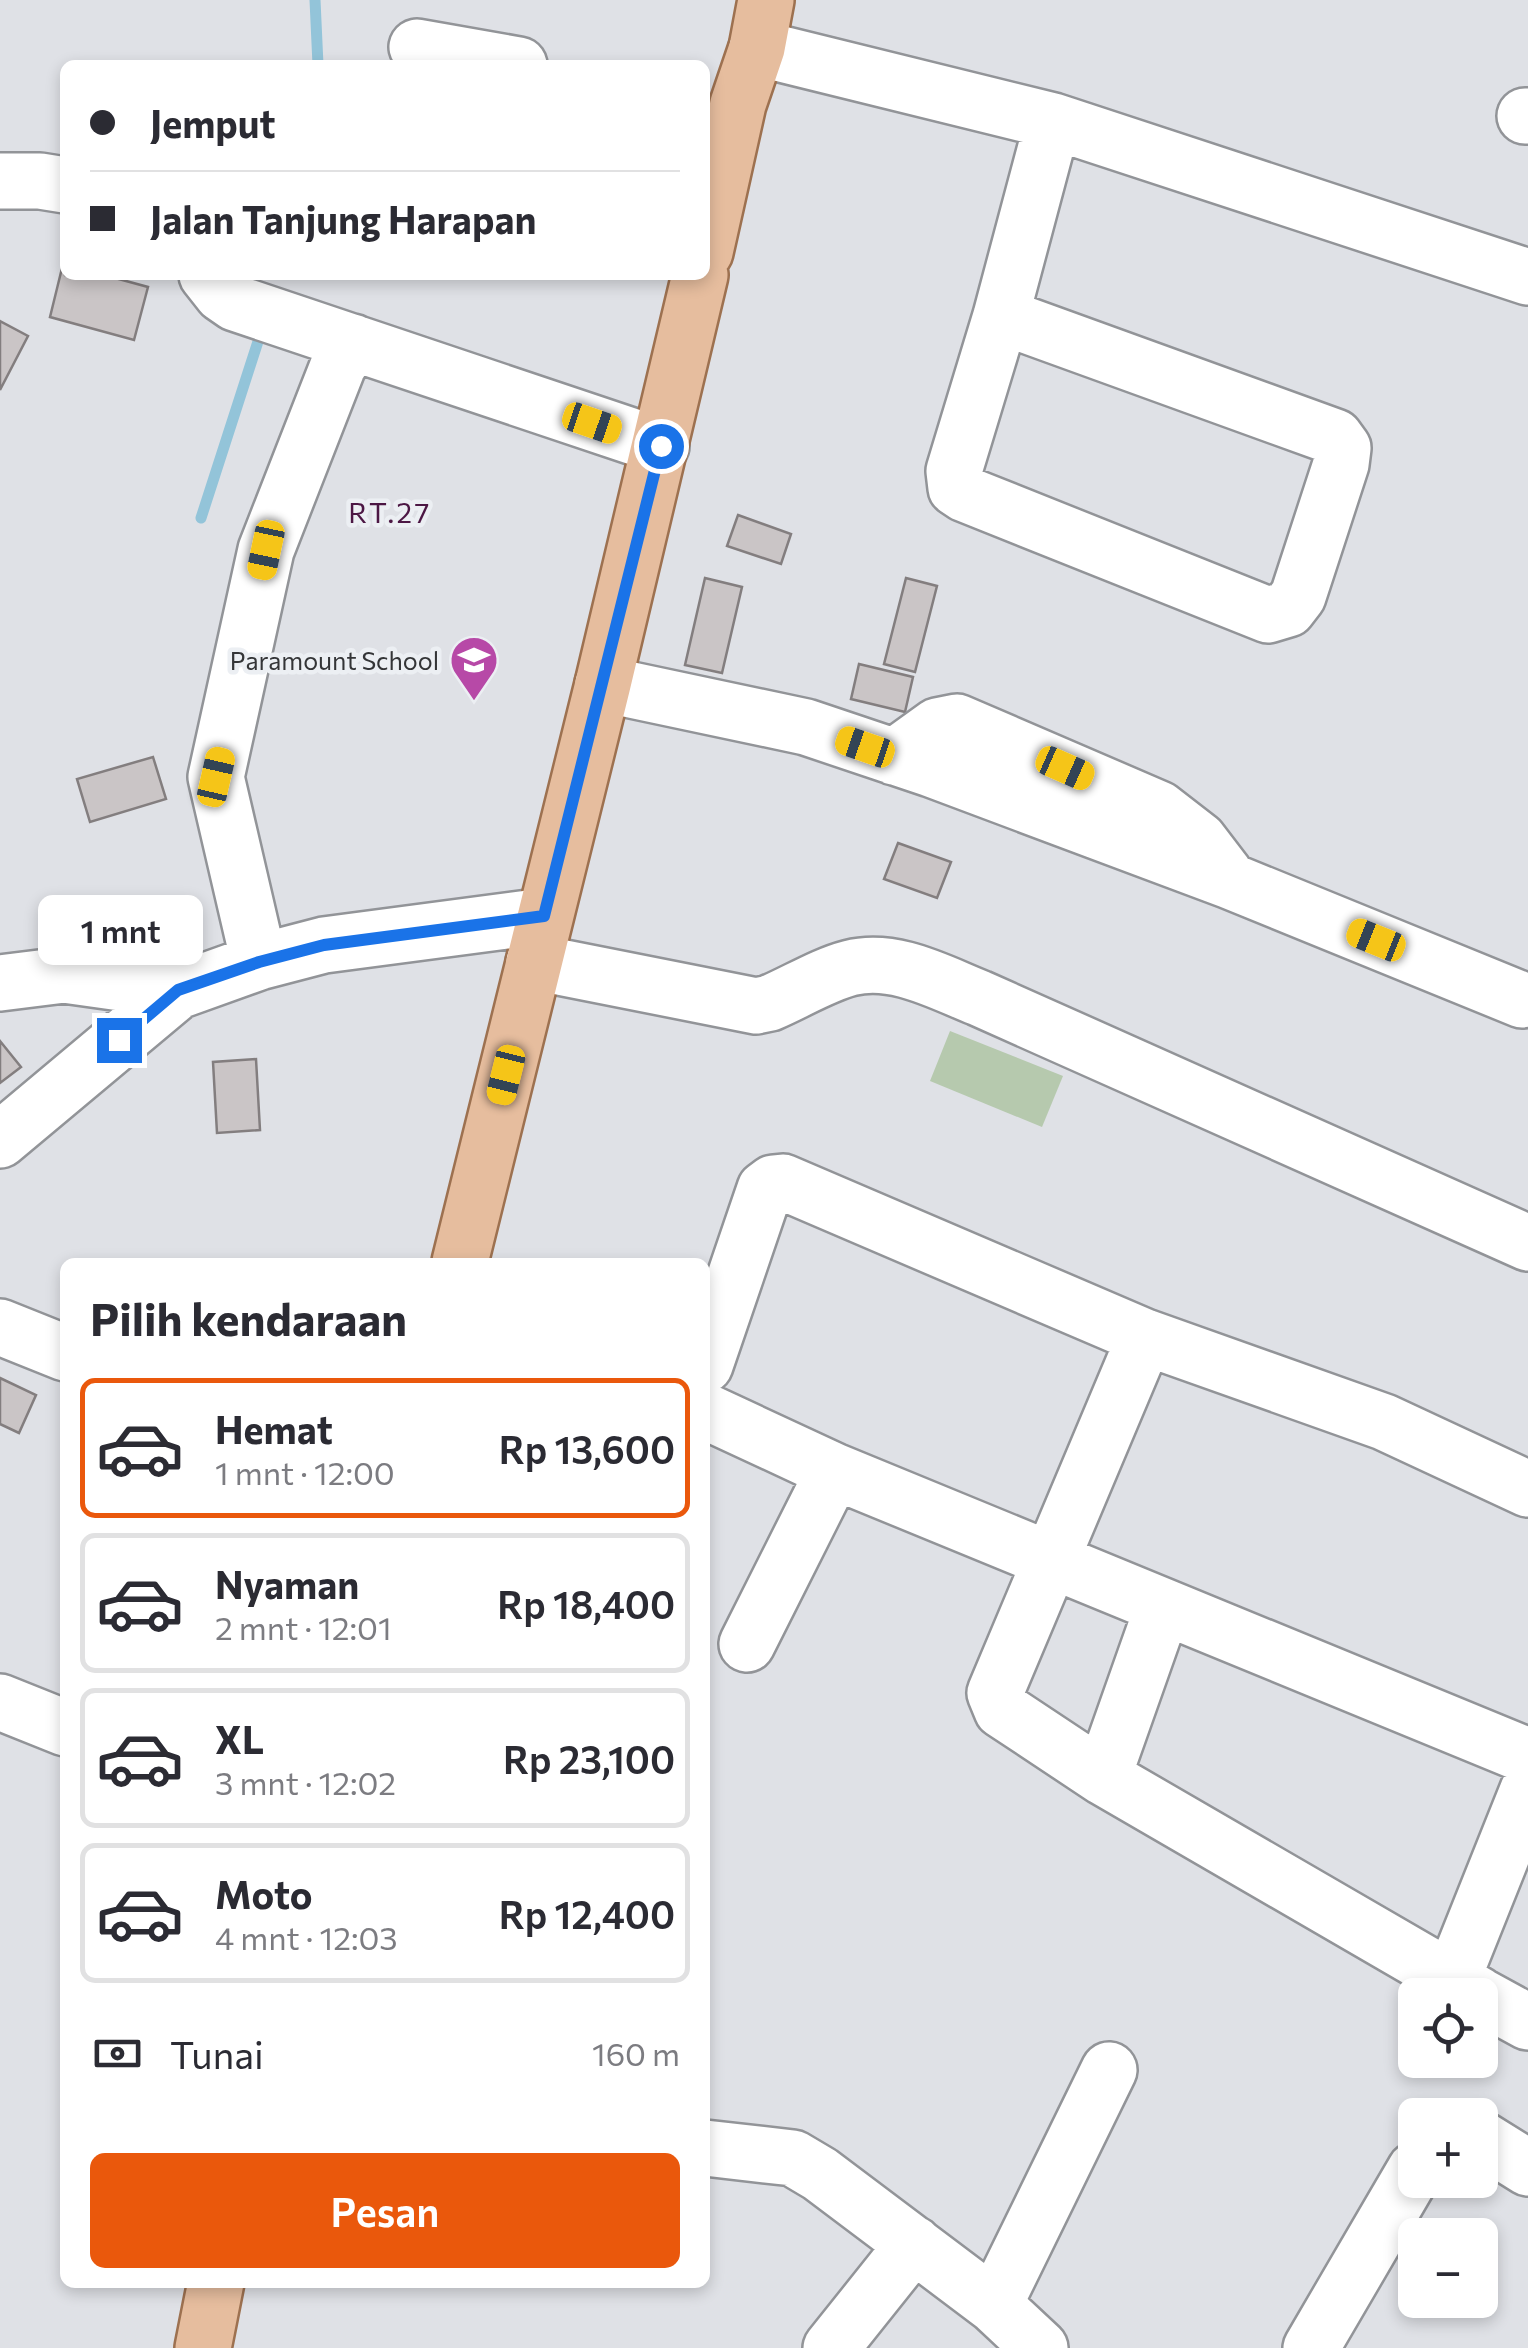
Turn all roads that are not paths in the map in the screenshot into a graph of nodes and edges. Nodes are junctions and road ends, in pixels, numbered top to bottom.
1 (762, 24) edge
2 (417, 47) dead end
3 (491, 60) edge
4 (722, 101) edge
5 (1052, 121) junction
6 (0, 181) edge
7 (60, 184) edge
8 (710, 208) edge
9 (1528, 276) edge
10 (699, 280) edge
11 (239, 298) edge
12 (1001, 316) junction
13 (353, 342) junction
14 (661, 446) junction
15 (604, 684) junction
16 (539, 939) junction
17 (259, 962) junction
18 (0, 983) edge
19 (178, 990) junction
20 (1522, 1000) dead end
21 (0, 1140) edge
22 (1528, 1243) edge
23 (461, 1258) edge
24 (0, 1328) edge
25 (1145, 1337) junction
26 (60, 1351) edge
27 (710, 1351) edge
28 (710, 1414) edge
29 (834, 1471) junction
30 (1528, 1489) edge
31 (1049, 1558) junction
32 (1162, 1607) junction
33 (748, 1644) dead end
34 (0, 1702) edge
35 (60, 1726) edge
36 (1528, 1756) edge
37 (1103, 1777) junction
38 (1528, 1790) edge
39 (1449, 1978) edge
40 (1473, 1978) edge
41 (1498, 2005) edge
42 (1528, 2022) edge
43 (1109, 2070) dead end
44 (710, 2149) edge
45 (1498, 2149) edge
46 (1528, 2168) edge
47 (1399, 2198) edge
48 (914, 2244) junction
49 (215, 2288) edge
50 (994, 2305) junction
51 (203, 2348) edge
52 (831, 2348) edge
53 (1040, 2348) edge
54 (1311, 2348) edge

1 - 4 main road
1 - 5 street
2 - 3 street
4 - 8 main road
5 - 9 street
5 - 12 street
6 - 7 street
10 - 14 main road
11 - 13 street
12 - 12 street
13 - 14 street
13 - 17 street
14 - 15 main road
15 - 16 main road
15 - 20 street
16 - 17 street
16 - 22 street
16 - 23 main road
17 - 19 street
18 - 19 street
19 - 21 street
24 - 26 street
25 - 27 street
25 - 30 street
25 - 31 street
28 - 29 street
29 - 31 street
29 - 33 street
31 - 32 street
31 - 37 street
32 - 36 street
32 - 37 street
34 - 35 street
37 - 39 street
38 - 40 street
41 - 42 street
43 - 50 street
44 - 48 street
45 - 46 street
47 - 54 street
48 - 50 street
48 - 52 street
49 - 51 main road
50 - 53 street

